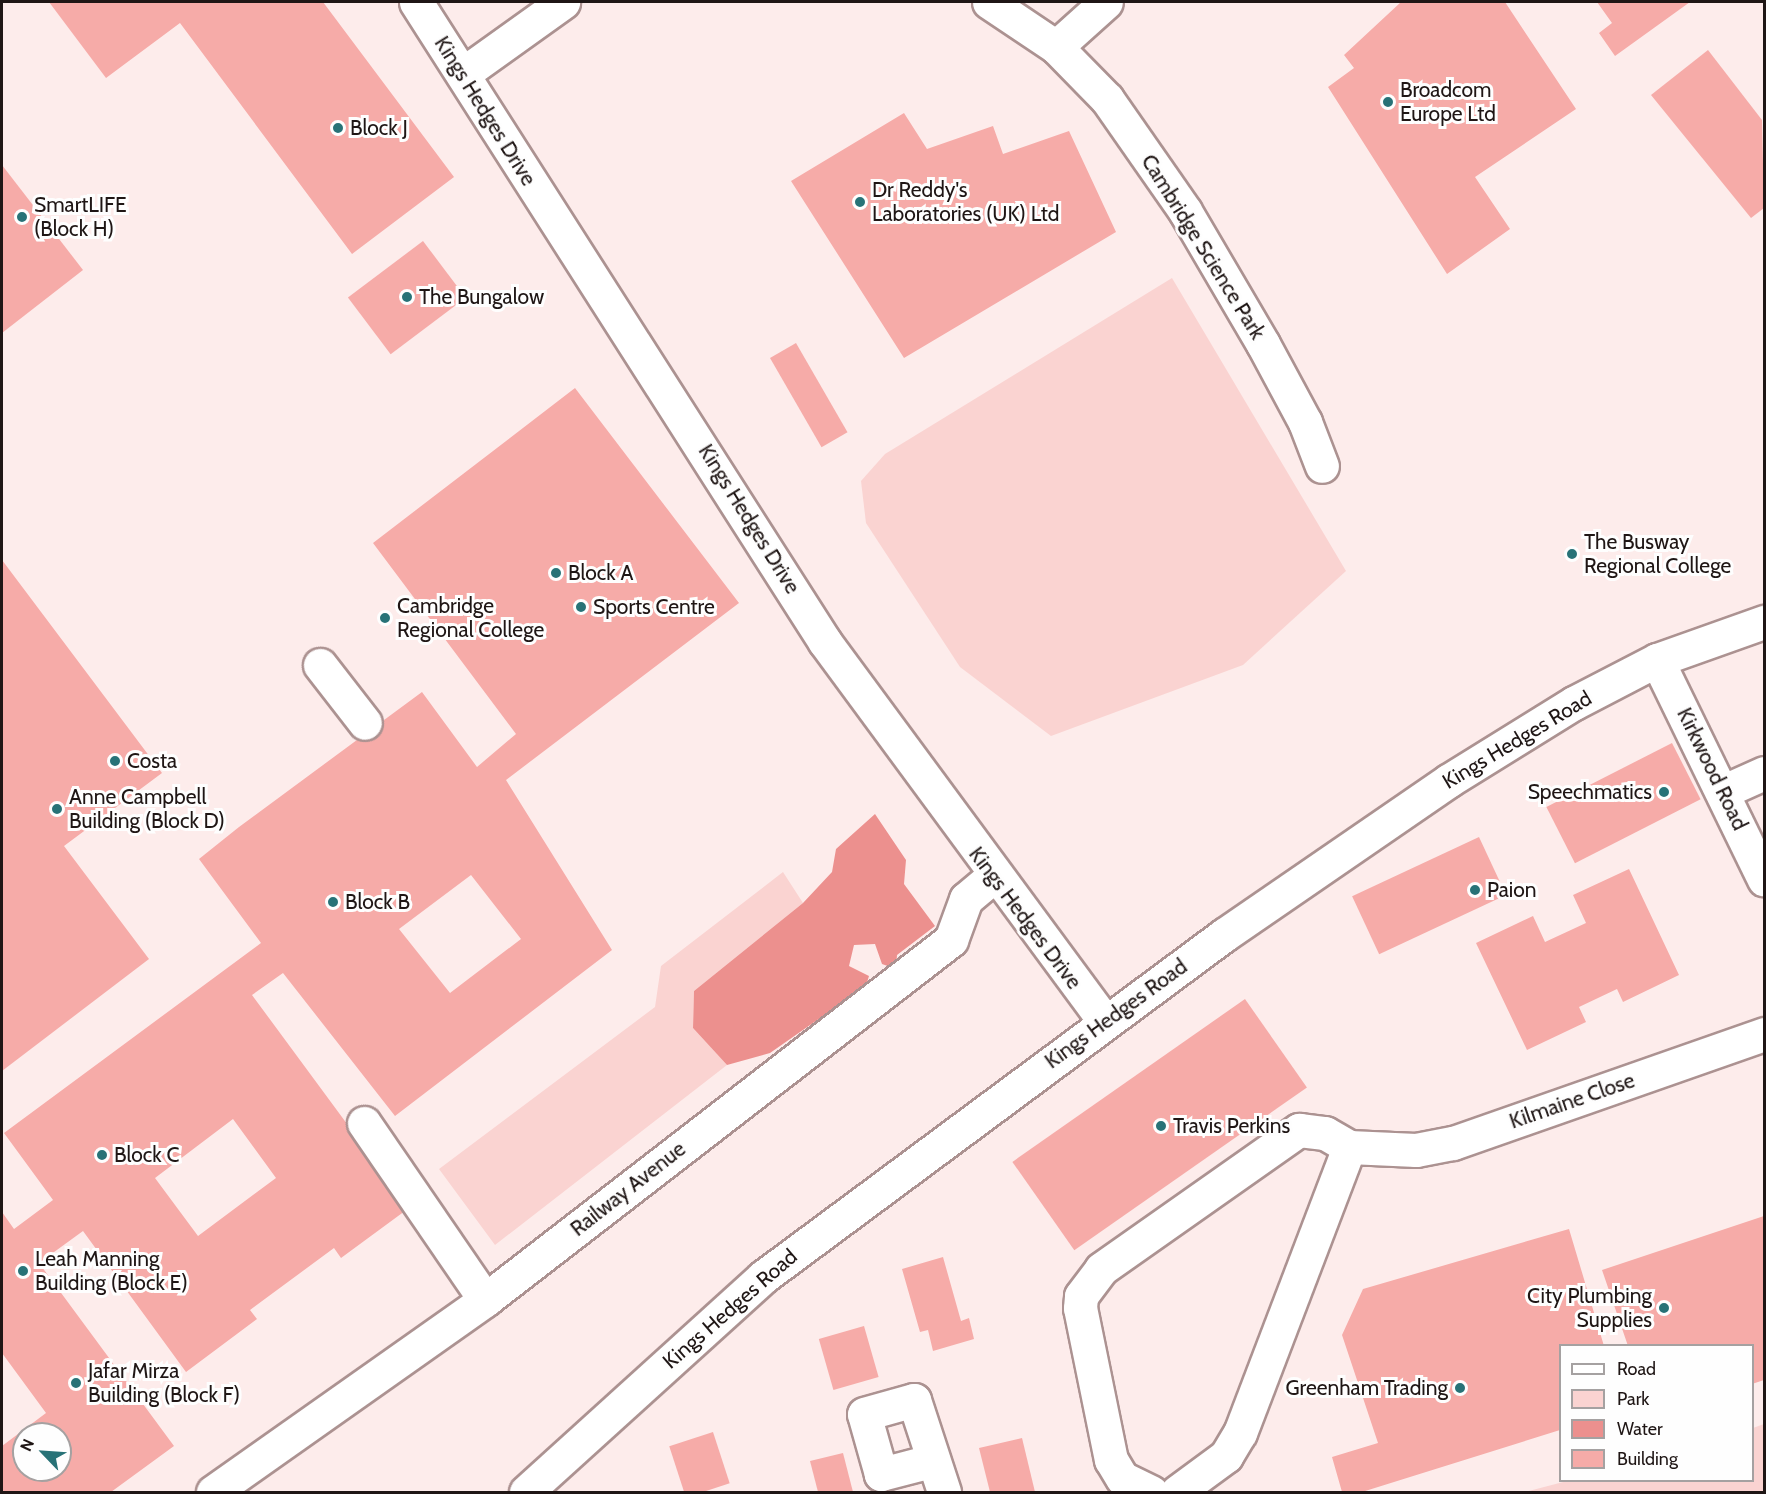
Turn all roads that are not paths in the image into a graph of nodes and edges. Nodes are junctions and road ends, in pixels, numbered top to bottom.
1 (416, 2) edge
2 (563, 2) edge
3 (989, 2) edge
4 (1106, 2) edge
5 (1056, 47) junction
6 (464, 73) junction
7 (1322, 466) dead end
8 (1764, 622) edge
9 (1657, 660) junction
10 (320, 665) dead end
11 (365, 723) dead end
12 (1764, 773) edge
13 (1724, 791) junction
14 (993, 876) junction
15 (1764, 879) edge
16 (1104, 1021) junction
17 (1764, 1034) edge
18 (364, 1123) dead end
19 (1363, 1147) junction
20 (485, 1300) junction
21 (931, 1461) dead end
22 (224, 1484) edge
23 (526, 1492) edge
24 (944, 1492) edge
25 (1150, 1492) edge
26 (1177, 1492) edge

1 - 6 street, Kings Hedges Drive
2 - 6 street
3 - 5 street, Cambridge Science Park
4 - 5 street
5 - 7 street, Cambridge Science Park
6 - 14 street, Kings Hedges Drive
8 - 9 street, Kings Hedges Road
9 - 13 street, Kirkwood Road
9 - 16 street, Kings Hedges Road
10 - 11 street
12 - 13 street
13 - 15 street, Kirkwood Road
14 - 16 street, Kings Hedges Drive
14 - 20 street, Railway Avenue
16 - 23 street, Kings Hedges Road
17 - 19 street, Kilmaine Close
18 - 20 street
19 - 25 street
19 - 26 street
20 - 22 street, Railway Avenue
21 - 24 street

